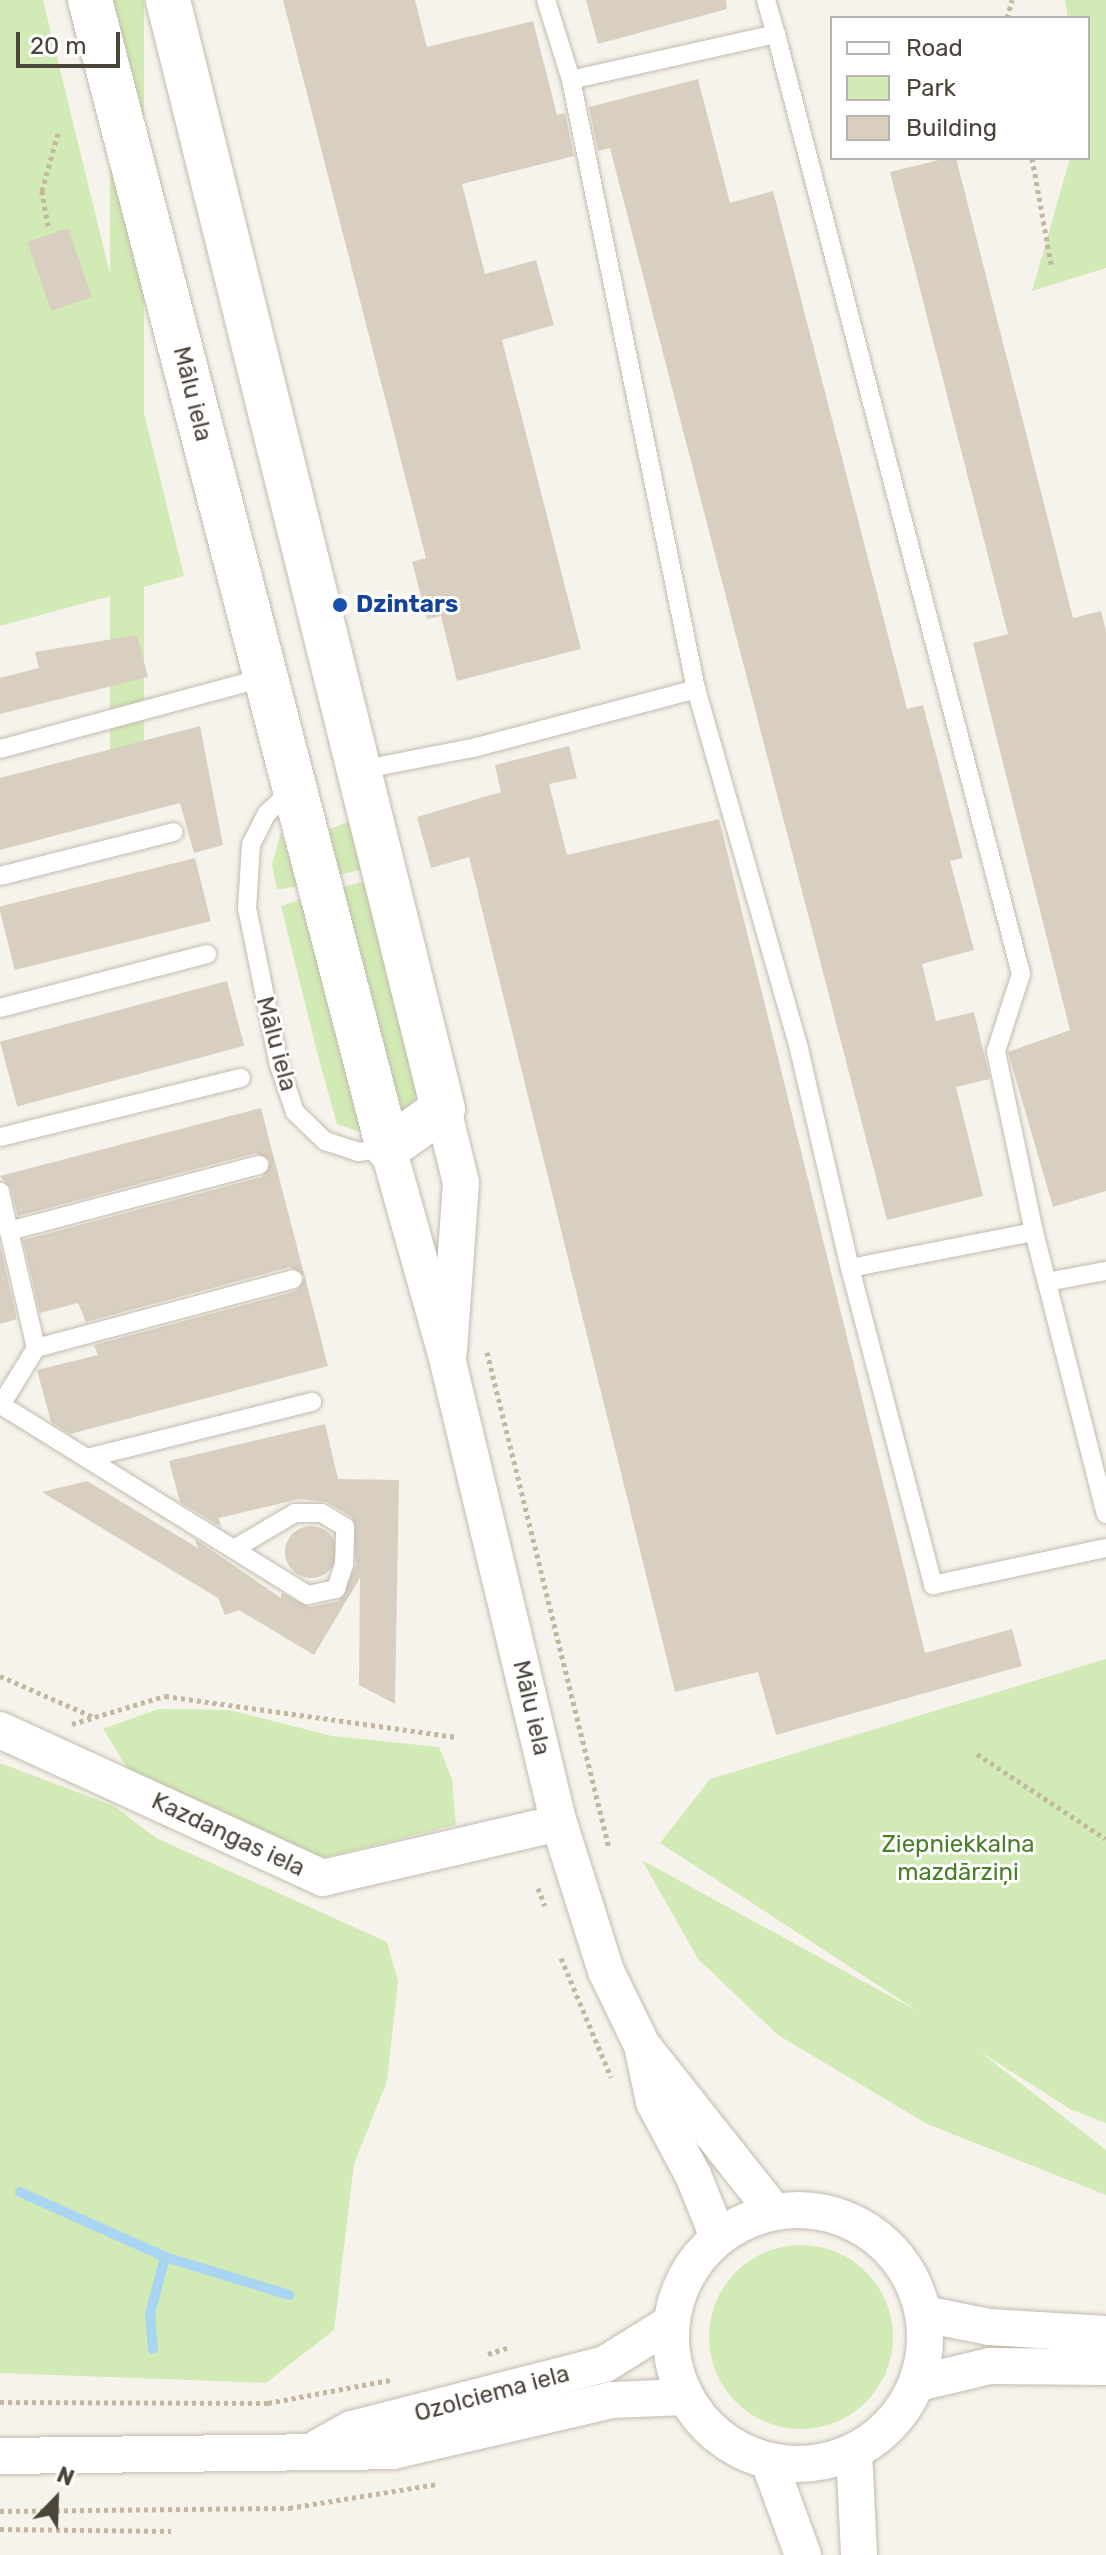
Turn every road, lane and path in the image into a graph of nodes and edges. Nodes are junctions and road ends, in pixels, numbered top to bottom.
1 (90, 0) edge
2 (168, 0) edge
3 (546, 0) edge
4 (766, 0) edge
5 (776, 34) junction
6 (571, 80) junction
7 (58, 133) dead end
8 (1032, 160) edge
9 (48, 226) dead end
10 (1051, 264) dead end
11 (264, 678) junction
12 (696, 689) junction
13 (0, 749) edge
14 (360, 770) junction
15 (293, 789) junction
16 (174, 832) dead end
17 (0, 876) edge
18 (207, 954) dead end
19 (0, 1008) edge
20 (241, 1078) dead end
21 (443, 1109) junction
22 (0, 1137) edge
23 (388, 1148) junction
24 (259, 1165) dead end
25 (0, 1192) edge
26 (9, 1231) junction
27 (1034, 1232) junction
28 (850, 1268) junction
29 (1106, 1271) edge
30 (293, 1279) dead end
31 (1047, 1282) junction
32 (483, 1336) dead end
33 (36, 1348) junction
34 (448, 1362) junction
35 (312, 1402) dead end
36 (87, 1458) junction
37 (1106, 1514) edge
38 (1106, 1548) edge
39 (234, 1549) junction
40 (0, 1676) edge
41 (95, 1718) junction
42 (10, 1735) edge
43 (456, 1737) dead end
44 (977, 1754) dead end
45 (559, 1823) junction
46 (1106, 1839) edge
47 (609, 1848) dead end
48 (642, 2045) junction
49 (774, 2212) junction
50 (718, 2237) junction
51 (924, 2314) junction
52 (671, 2323) junction
53 (1106, 2334) edge
54 (510, 2347) dead end
55 (480, 2357) dead end
56 (1106, 2367) edge
57 (405, 2377) dead end
58 (918, 2383) junction
59 (685, 2397) junction
60 (0, 2402) edge
61 (854, 2452) junction
62 (307, 2453) junction
63 (0, 2456) edge
64 (769, 2462) junction
65 (438, 2484) dead end
66 (0, 2511) edge
67 (0, 2529) edge
68 (171, 2531) dead end
69 (803, 2555) edge
70 (859, 2555) edge

1 - 11 street, Mālu iela
2 - 14 street, Mālu iela
3 - 6 lane
4 - 5 lane
5 - 6 lane
5 - 27 lane
6 - 12 lane
7 - 9 path
8 - 10 path
11 - 13 lane
11 - 15 street, Mālu iela
12 - 14 lane
12 - 28 lane
14 - 15 street, Mālu iela
14 - 21 street, Mālu iela
15 - 23 street, Mālu iela
15 - 23 lane, Mālu iela
16 - 17 lane
18 - 19 lane
20 - 22 lane
21 - 23 street
21 - 34 street, Mālu iela
23 - 34 street, Mālu iela
24 - 26 lane
25 - 26 lane
26 - 33 lane
27 - 28 lane
27 - 31 lane
28 - 38 lane
29 - 31 lane
30 - 33 lane
31 - 37 lane
32 - 47 path
33 - 36 lane
34 - 45 street, Mālu iela
35 - 36 lane
36 - 39 lane
39 - 39 lane
40 - 41 path
41 - 42 path
41 - 43 path
42 - 45 street, Kazdangas iela
44 - 46 path
45 - 48 street, Mālu iela
48 - 49 street, Mālu iela
48 - 50 street, Mālu iela
49 - 50 street
49 - 51 street
50 - 52 street
51 - 53 street
51 - 58 street
52 - 59 street
52 - 62 street, Ozolciema iela
54 - 55 path
56 - 58 street
57 - 60 path
58 - 61 street
59 - 62 street, Ozolciema iela
59 - 64 street
61 - 64 street
61 - 70 street
62 - 63 street, Ozolciema iela
64 - 69 street
65 - 66 path
67 - 68 path

